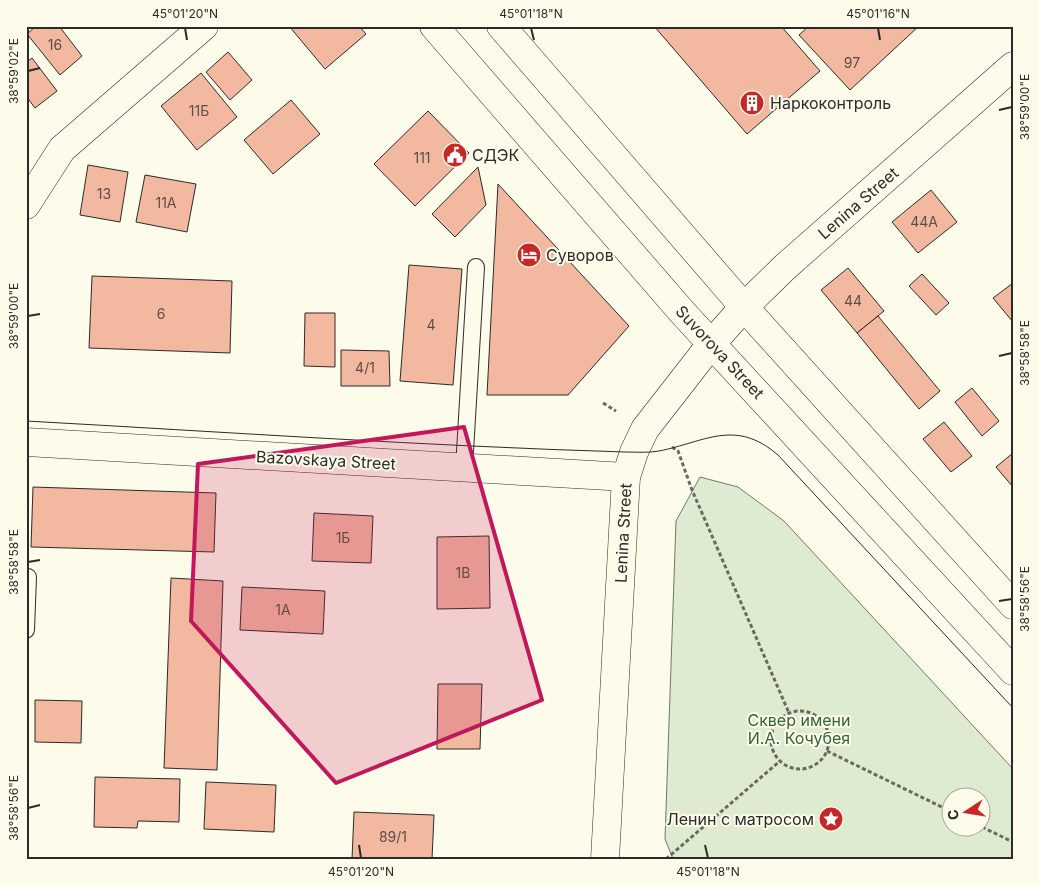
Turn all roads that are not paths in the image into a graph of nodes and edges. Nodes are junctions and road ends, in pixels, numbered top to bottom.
1 (204, 26) edge
2 (434, 26) edge
3 (501, 26) edge
4 (1013, 66) edge
5 (26, 205) edge
6 (476, 267) dead end
7 (744, 307) junction
8 (712, 343) junction
9 (26, 442) edge
10 (464, 468) junction
11 (626, 477) junction
12 (28, 577) dead end
13 (1013, 605) edge
14 (26, 630) edge
15 (1013, 671) edge
16 (605, 859) edge

1 - 5 main road
2 - 8 main road, Suvorova Street
3 - 7 main road
4 - 7 main road, Lenina Street
6 - 10 lane
7 - 8 main road, Lenina Street
7 - 13 main road
8 - 11 main road, Lenina Street
8 - 15 main road, Suvorova Street
9 - 10 main road, Bazovskaya Street
10 - 11 main road, Bazovskaya Street
11 - 16 main road, Lenina Street
12 - 14 lane

